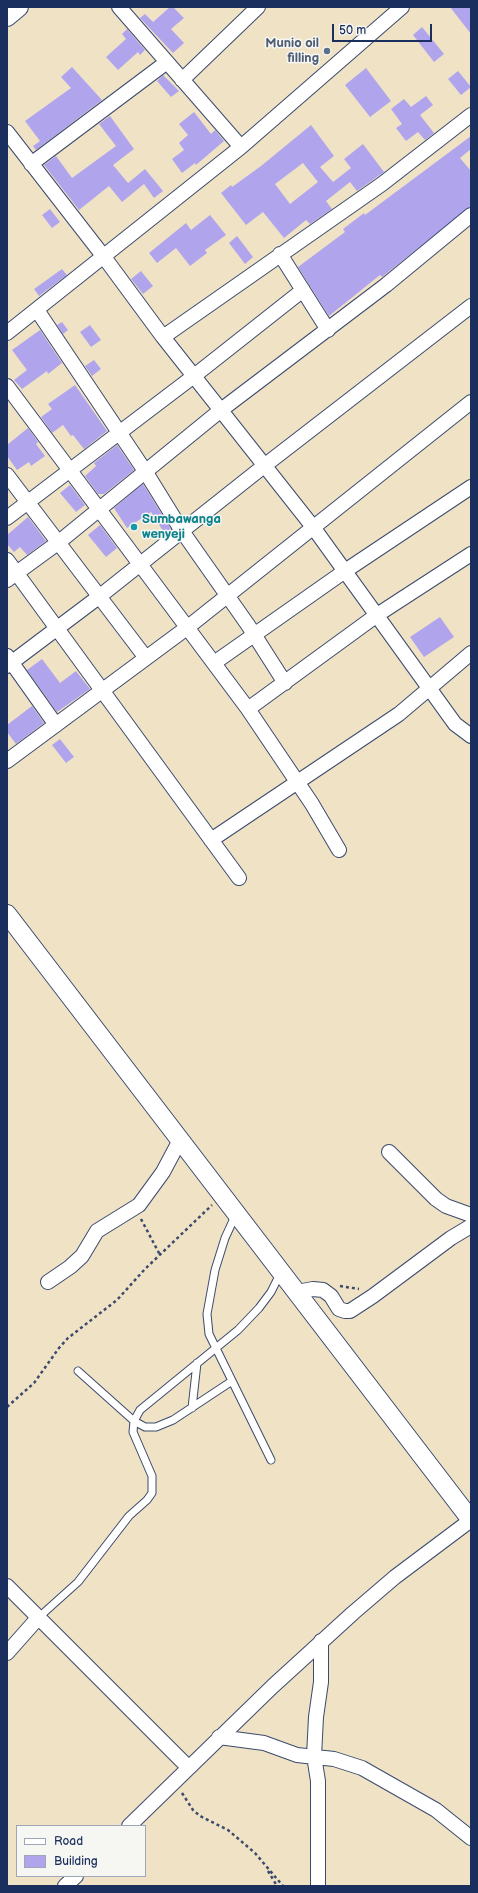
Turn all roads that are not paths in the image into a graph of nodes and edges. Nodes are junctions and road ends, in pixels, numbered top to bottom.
1 (19, 7) edge
2 (119, 7) edge
3 (258, 7) edge
4 (402, 7) edge
5 (7, 17) edge
6 (167, 62) junction
7 (182, 80) junction
8 (471, 116) edge
9 (7, 132) edge
10 (241, 148) junction
11 (32, 164) junction
12 (471, 215) edge
13 (280, 254) junction
14 (104, 257) junction
15 (303, 290) junction
16 (471, 306) edge
17 (37, 310) junction
18 (328, 330) junction
19 (7, 333) edge
20 (162, 337) junction
21 (194, 376) junction
22 (7, 386) edge
23 (471, 402) edge
24 (221, 410) junction
25 (118, 433) junction
26 (264, 466) junction
27 (69, 471) junction
28 (145, 471) junction
29 (7, 475) edge
30 (471, 487) edge
31 (28, 502) junction
32 (99, 509) junction
33 (7, 518) edge
34 (313, 527) junction
35 (182, 531) junction
36 (59, 542) junction
37 (471, 554) edge
38 (7, 560) edge
39 (140, 563) junction
40 (345, 571) junction
41 (12, 577) edge
42 (227, 595) junction
43 (100, 596) junction
44 (378, 615) junction
45 (188, 627) junction
46 (57, 628) junction
47 (254, 635) junction
48 (471, 653) edge
49 (146, 658) junction
50 (8, 662) edge
51 (214, 663) junction
52 (285, 683) junction
53 (431, 689) junction
54 (103, 690) junction
55 (248, 709) junction
56 (56, 725) junction
57 (471, 736) edge
58 (8, 757) edge
59 (297, 782) junction
60 (211, 840) junction
61 (340, 850) dead end
62 (239, 878) dead end
63 (7, 914) edge
64 (180, 1140) junction
65 (389, 1152) dead end
66 (236, 1213) junction
67 (471, 1215) edge
68 (471, 1226) edge
69 (281, 1272) junction
70 (48, 1282) dead end
71 (296, 1292) junction
72 (215, 1349) junction
73 (197, 1363) junction
74 (78, 1371) dead end
75 (232, 1381) junction
76 (192, 1408) junction
77 (134, 1421) junction
78 (271, 1460) dead end
79 (471, 1520) edge
80 (7, 1586) edge
81 (38, 1618) junction
82 (321, 1641) junction
83 (7, 1653) edge
84 (219, 1737) junction
85 (314, 1756) junction
86 (188, 1767) junction
87 (130, 1825) edge
88 (471, 1838) edge
89 (75, 1877) edge
90 (65, 1886) edge
91 (318, 1886) edge

1 - 5 street
2 - 6 street
3 - 7 street
4 - 10 street
6 - 7 street
6 - 11 street
7 - 10 street
8 - 13 street
9 - 11 street
10 - 14 street
11 - 14 street
12 - 18 street
13 - 15 street
13 - 20 street
14 - 17 street
14 - 20 street
15 - 18 street
15 - 21 street
16 - 26 street
17 - 19 street
17 - 25 street
18 - 24 street
20 - 21 street
21 - 24 street
21 - 25 street
22 - 27 street
23 - 34 street
24 - 26 street
24 - 28 street
25 - 27 street
25 - 28 street
26 - 34 street
26 - 35 street
27 - 31 street
27 - 32 street
28 - 32 street
28 - 35 street
29 - 31 street
30 - 40 street
31 - 33 street
31 - 36 street
32 - 36 street
32 - 39 street
34 - 40 street
34 - 42 street
35 - 39 street
35 - 42 street
36 - 41 street
36 - 43 street
37 - 44 street
38 - 41 street
39 - 43 street
39 - 45 street
40 - 44 street
40 - 47 street
41 - 46 street
42 - 45 street
42 - 47 street
43 - 46 street
43 - 49 street
44 - 52 street
44 - 53 street
45 - 49 street
45 - 51 street
46 - 50 street
46 - 54 street
47 - 51 street
47 - 52 street
48 - 53 street
49 - 54 street
50 - 56 street
51 - 55 street
52 - 55 street
53 - 57 street
53 - 59 street
54 - 56 street
54 - 60 street
55 - 59 street
56 - 58 street
59 - 60 street
59 - 61 street
60 - 62 street
63 - 64 street
64 - 66 street
64 - 70 street
65 - 67 street
66 - 69 street
66 - 72 lane
68 - 71 street
69 - 71 street
69 - 72 lane
71 - 79 street
72 - 73 lane
72 - 75 lane
73 - 76 lane
73 - 77 lane
74 - 77 lane
75 - 76 lane
75 - 78 lane
76 - 77 lane
77 - 81 lane
79 - 82 street
80 - 81 street
81 - 83 street
81 - 86 street
82 - 84 street
82 - 85 street
84 - 85 street
84 - 86 street
85 - 88 street
85 - 91 street
86 - 87 street
89 - 90 street

